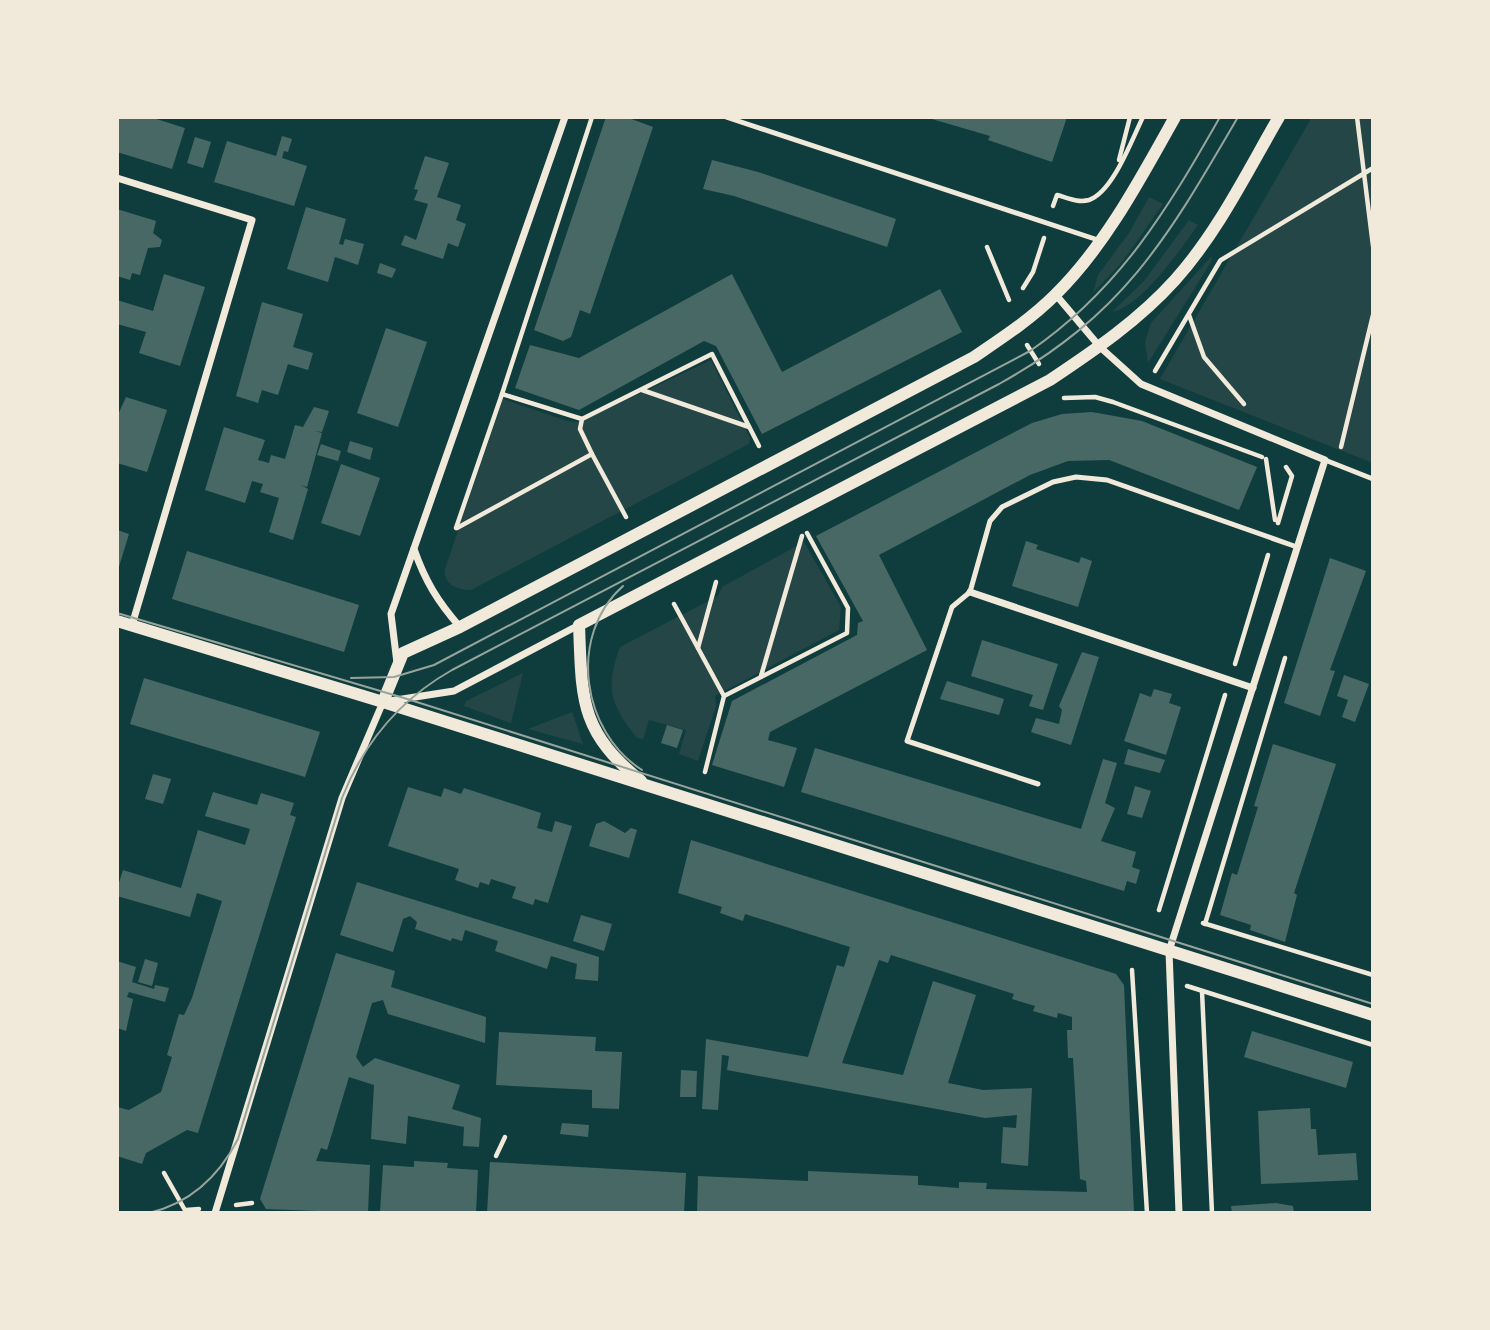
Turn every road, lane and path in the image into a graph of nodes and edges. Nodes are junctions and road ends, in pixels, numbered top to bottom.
1 (565, 117) edge
2 (592, 117) edge
3 (726, 117) edge
4 (1130, 117) edge
5 (1143, 117) edge
6 (1175, 117) edge
7 (1279, 117) edge
8 (1357, 117) edge
9 (1373, 168) edge
10 (1116, 172) junction
11 (1364, 173) junction
12 (117, 178) edge
13 (1049, 224) junction
14 (1099, 240) junction
15 (1373, 246) edge
16 (987, 247) dead end
17 (1228, 249) dead end
18 (1221, 261) junction
19 (1023, 288) dead end
20 (1056, 295) junction
21 (1009, 300) dead end
22 (1189, 315) junction
23 (1373, 315) edge
24 (1016, 328) junction
25 (1100, 347) junction
26 (1158, 368) dead end
27 (1050, 380) junction
28 (641, 389) junction
29 (502, 394) junction
30 (1244, 404) dead end
31 (582, 419) junction
32 (750, 428) junction
33 (1341, 444) dead end
34 (759, 446) dead end
35 (592, 454) junction
36 (1266, 459) junction
37 (1325, 460) junction
38 (1292, 477) dead end
39 (1373, 479) edge
40 (626, 517) dead end
41 (1276, 530) dead end
42 (1297, 547) junction
43 (414, 549) junction
44 (716, 582) dead end
45 (970, 592) junction
46 (674, 604) dead end
47 (117, 621) edge
48 (132, 625) junction
49 (579, 625) junction
50 (460, 627) junction
51 (698, 649) junction
52 (1285, 657) dead end
53 (398, 667) junction
54 (761, 677) junction
55 (1253, 688) junction
56 (724, 696) junction
57 (383, 702) junction
58 (705, 772) dead end
59 (1038, 784) dead end
60 (647, 786) junction
61 (1181, 916) junction
62 (1205, 924) junction
63 (1169, 951) junction
64 (1132, 970) dead end
65 (1373, 975) edge
66 (1170, 981) junction
67 (1202, 991) junction
68 (1373, 1016) edge
69 (1373, 1045) edge
70 (505, 1137) dead end
71 (496, 1156) dead end
72 (164, 1173) dead end
73 (185, 1213) edge
74 (215, 1213) edge
75 (1147, 1213) edge
76 (1179, 1213) edge
77 (1212, 1213) edge

1 - 43 street
2 - 29 path
3 - 13 lane
4 - 10 path
5 - 10 path
6 - 14 street
7 - 25 street
8 - 11 path
9 - 11 path
10 - 13 path
11 - 15 path
11 - 18 path
12 - 48 street
13 - 14 lane
13 - 19 path
14 - 20 street
16 - 21 path
17 - 18 path
18 - 22 path
20 - 24 street
20 - 25 street
22 - 26 path
22 - 30 path
23 - 33 path
24 - 27 path
24 - 50 street
25 - 27 street
25 - 37 street
27 - 36 path
27 - 49 street
28 - 31 path
28 - 32 path
28 - 32 path
29 - 31 path
29 - 35 path
31 - 35 path
32 - 34 path
35 - 40 path
36 - 38 path
36 - 41 path
37 - 39 lane
37 - 42 street
42 - 45 lane
42 - 55 street
43 - 50 street
43 - 53 street
44 - 51 path
45 - 55 street
45 - 59 lane
46 - 51 path
47 - 48 street
48 - 57 street
49 - 57 street
49 - 60 street
50 - 53 street
51 - 56 path
52 - 62 path
53 - 57 street
54 - 54 path
54 - 56 path
55 - 61 street
56 - 58 path
57 - 60 street
57 - 74 street
60 - 63 street
61 - 62 path
61 - 63 street
62 - 65 path
63 - 66 street
63 - 68 street
64 - 75 path
66 - 67 path
66 - 76 street
67 - 69 path
67 - 77 path
70 - 71 path
72 - 73 path

